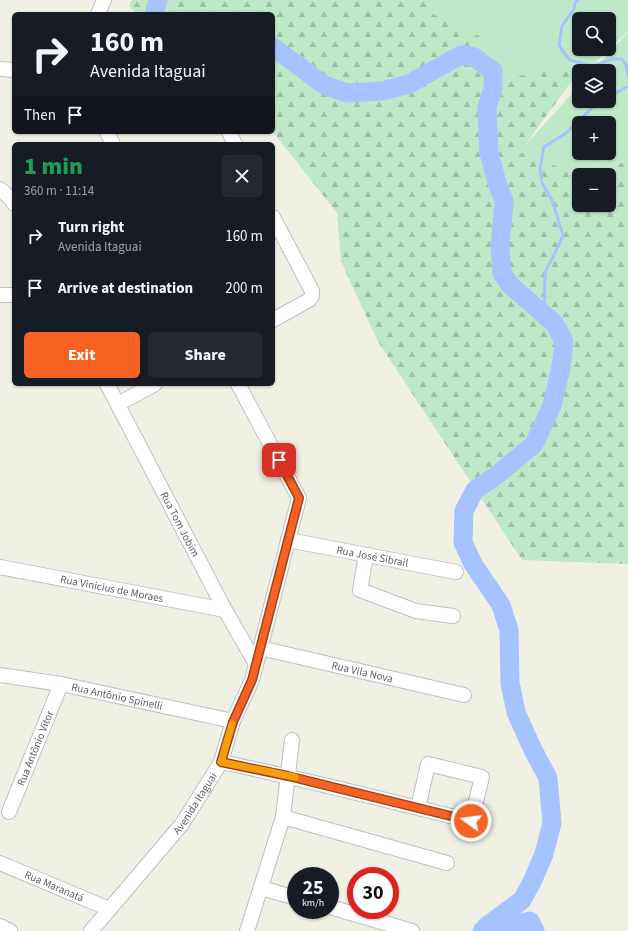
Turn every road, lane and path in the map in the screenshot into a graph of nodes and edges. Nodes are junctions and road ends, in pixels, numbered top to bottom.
1 (104, 0) edge
2 (99, 12) edge
3 (0, 69) edge
4 (12, 70) edge
5 (0, 189) edge
6 (12, 200) edge
7 (275, 221) edge
8 (0, 295) edge
9 (12, 295) edge
10 (275, 319) edge
11 (108, 386) edge
12 (151, 386) edge
13 (239, 386) edge
14 (118, 404) junction
15 (288, 540) junction
16 (366, 555) junction
17 (0, 567) edge
18 (456, 572) dead end
19 (225, 610) junction
20 (454, 616) dead end
21 (260, 648) junction
22 (256, 664) junction
23 (0, 675) edge
24 (61, 684) junction
25 (464, 695) dead end
26 (233, 722) junction
27 (292, 740) dead end
28 (221, 762) junction
29 (288, 776) junction
30 (418, 808) junction
31 (9, 812) dead end
32 (283, 817) junction
33 (0, 863) edge
34 (447, 863) dead end
35 (261, 888) junction
36 (287, 895) edge
37 (109, 910) junction
38 (339, 911) edge
39 (0, 926) edge
40 (10, 931) edge
41 (91, 931) edge
42 (247, 931) edge
43 (412, 931) edge

1 - 2 street
3 - 4 street
5 - 6 street
7 - 10 street
8 - 9 street
11 - 14 street, Rua Tom Jobim
12 - 14 street
13 - 15 street, Avenida Itaguai
14 - 19 street, Rua Tom Jobim
15 - 16 street, Rua José Sibrail
15 - 21 street, Avenida Itaguai
16 - 18 street, Rua José Sibrail
16 - 20 street
17 - 19 street, Rua Vinicius de Moraes
19 - 22 street, Rua Tom Jobim
21 - 22 street, Avenida Itaguai
21 - 25 street, Rua Vila Nova
22 - 26 street, Avenida Itaguai
23 - 24 street, Rua Antônio Spinelli
24 - 26 street, Rua Antônio Spinelli
24 - 31 street, Rua Antônio Vitor
26 - 28 street, Avenida Itaguai
27 - 29 street
28 - 29 street
28 - 37 street, Avenida Itaguai
29 - 30 street
29 - 32 street
30 - 30 street
32 - 34 street
32 - 35 street
33 - 37 street, Rua Maranatá
35 - 36 street
35 - 42 street
37 - 41 street, Avenida Itaguai
38 - 43 street
39 - 40 street

